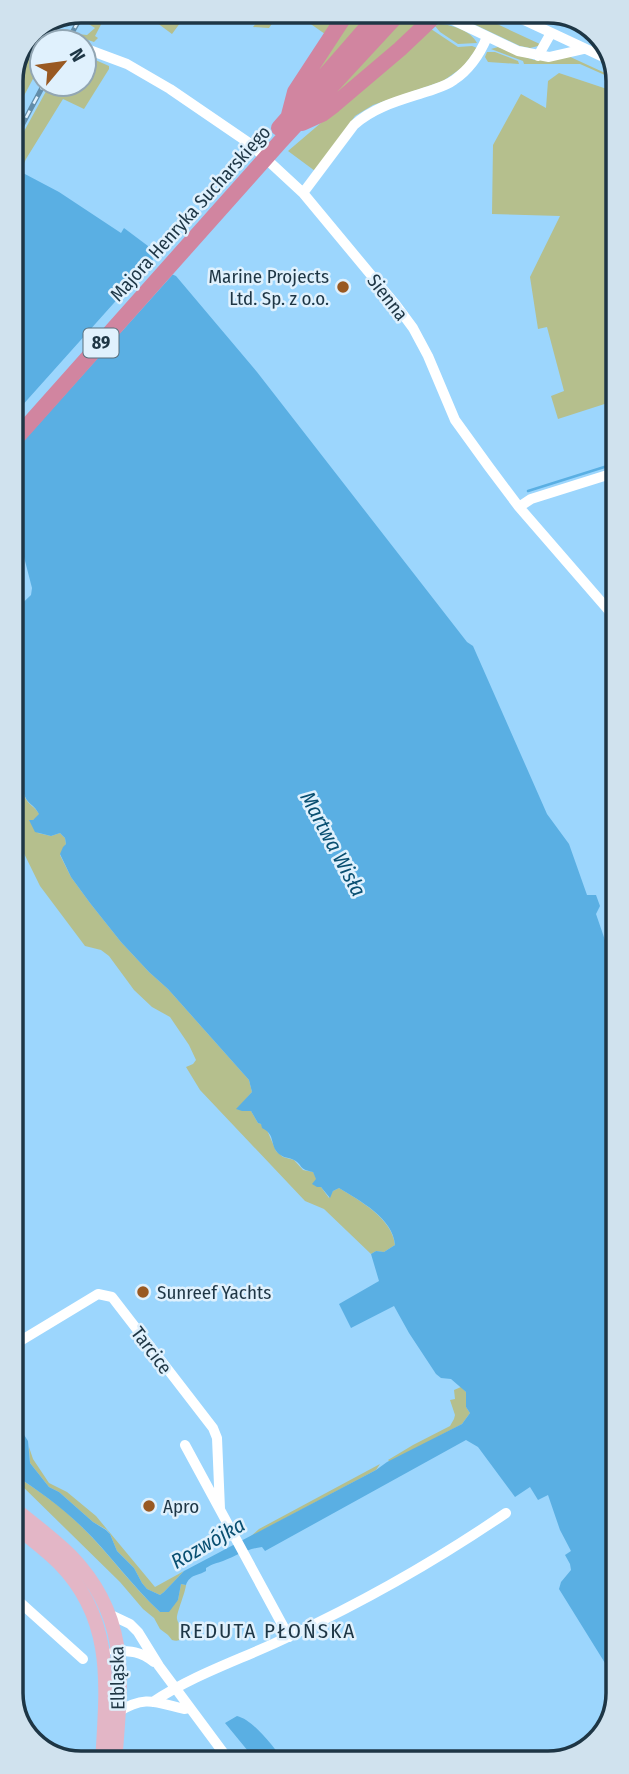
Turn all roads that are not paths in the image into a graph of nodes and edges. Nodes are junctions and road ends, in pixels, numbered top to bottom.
1 (340, 23) edge
2 (371, 23) edge
3 (389, 23) edge
4 (426, 23) edge
5 (460, 23) edge
6 (530, 23) edge
7 (551, 33) junction
8 (487, 37) junction
9 (584, 49) junction
10 (98, 53) edge
11 (538, 56) junction
12 (600, 56) edge
13 (293, 121) junction
14 (303, 193) junction
15 (188, 239) junction
16 (23, 416) edge
17 (23, 430) edge
18 (606, 475) edge
19 (519, 507) junction
20 (606, 607) edge
21 (23, 1339) edge
22 (185, 1445) dead end
23 (220, 1509) junction
24 (506, 1513) dead end
25 (23, 1515) edge
26 (23, 1532) edge
27 (23, 1605) edge
28 (111, 1615) junction
29 (289, 1637) junction
30 (111, 1651) junction
31 (83, 1659) dead end
32 (159, 1666) junction
33 (175, 1688) junction
34 (153, 1702) junction
35 (189, 1708) junction
36 (118, 1712) junction
37 (103, 1751) edge
38 (116, 1751) edge
39 (221, 1751) edge

1 - 13 highway
2 - 13 highway, Majora Henryka Sucharskiego / 89
3 - 13 highway, Majora Henryka Sucharskiego / 89
4 - 13 highway
5 - 8 street
6 - 7 street
7 - 9 street
7 - 11 street
8 - 11 street
8 - 14 street
9 - 11 street
9 - 12 street
10 - 14 street, Sienna
13 - 15 highway, Majora Henryka Sucharskiego / 89
14 - 19 street, Sienna
15 - 16 highway, Majora Henryka Sucharskiego / 89
15 - 17 highway, Majora Henryka Sucharskiego / 89
18 - 19 street
19 - 20 street, Sienna
21 - 23 street, Tarcice
22 - 23 street, Tarcice
23 - 29 street, Tarcice
24 - 29 street
25 - 28 main road, Elbląska
26 - 30 main road, Elbląska
27 - 31 street
28 - 30 main road, Elbląska
28 - 32 street
29 - 33 street
30 - 32 street
30 - 36 main road, Elbląska
30 - 37 main road, Elbląska
32 - 33 street
33 - 34 street
33 - 35 street
34 - 35 street
34 - 36 street
35 - 39 street
36 - 38 main road, Elbląska

